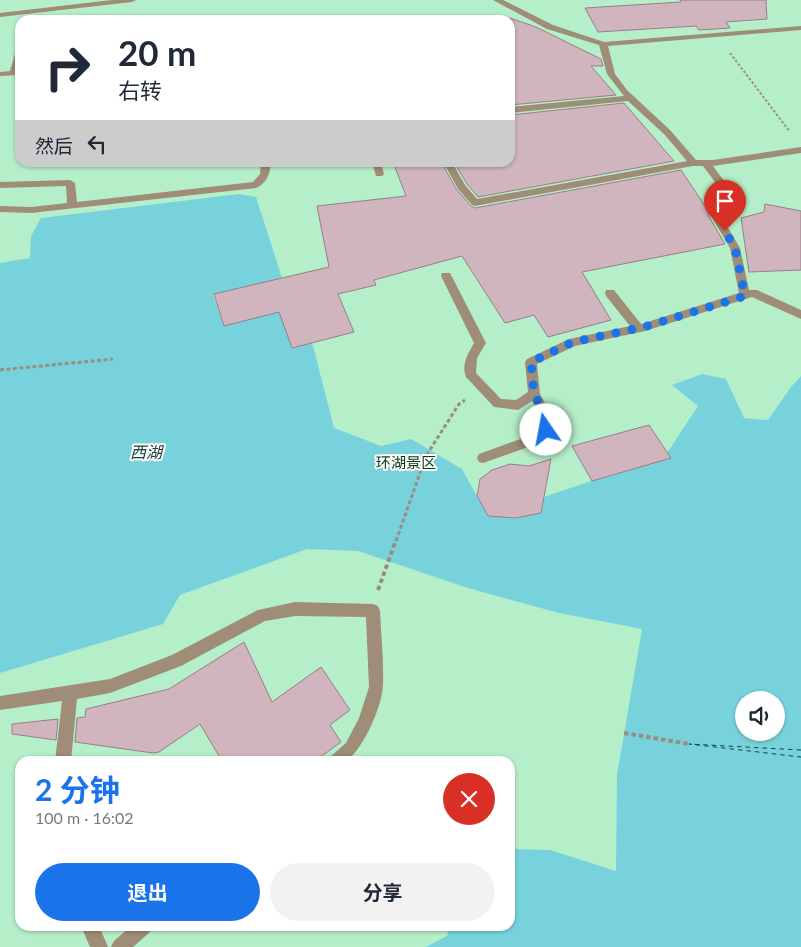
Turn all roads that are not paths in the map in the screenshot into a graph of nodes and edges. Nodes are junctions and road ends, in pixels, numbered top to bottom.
1 (32, 0) edge
2 (132, 0) edge
3 (497, 0) edge
4 (30, 11) junction
5 (0, 15) edge
6 (29, 15) edge
7 (801, 28) edge
8 (603, 44) junction
9 (15, 73) edge
10 (0, 74) edge
11 (631, 98) junction
12 (515, 110) edge
13 (801, 150) edge
14 (693, 163) junction
15 (706, 163) junction
16 (266, 167) edge
17 (377, 167) edge
18 (450, 167) edge
19 (379, 174) dead end
20 (0, 185) edge
21 (72, 205) junction
22 (0, 209) edge
23 (446, 276) dead end
24 (610, 293) dead end
25 (745, 296) junction
26 (801, 315) edge
27 (638, 328) junction
28 (534, 394) junction
29 (483, 458) dead end
30 (70, 692) junction
31 (0, 703) edge
32 (64, 756) edge
33 (342, 756) edge
34 (92, 931) edge
35 (138, 931) edge
36 (99, 947) edge
37 (120, 947) edge

1 - 4 street
2 - 4 street
3 - 8 street
4 - 5 street
4 - 6 street
7 - 8 street
8 - 11 street
9 - 10 street
11 - 12 street
11 - 14 street
13 - 15 street
14 - 15 street
14 - 18 street
15 - 25 street
16 - 21 street
17 - 19 street
20 - 21 street
21 - 22 street
23 - 28 street
24 - 27 street
25 - 26 street
25 - 27 street
27 - 28 street
28 - 29 street
30 - 31 street
30 - 32 street
30 - 33 street
34 - 36 street
35 - 37 street

